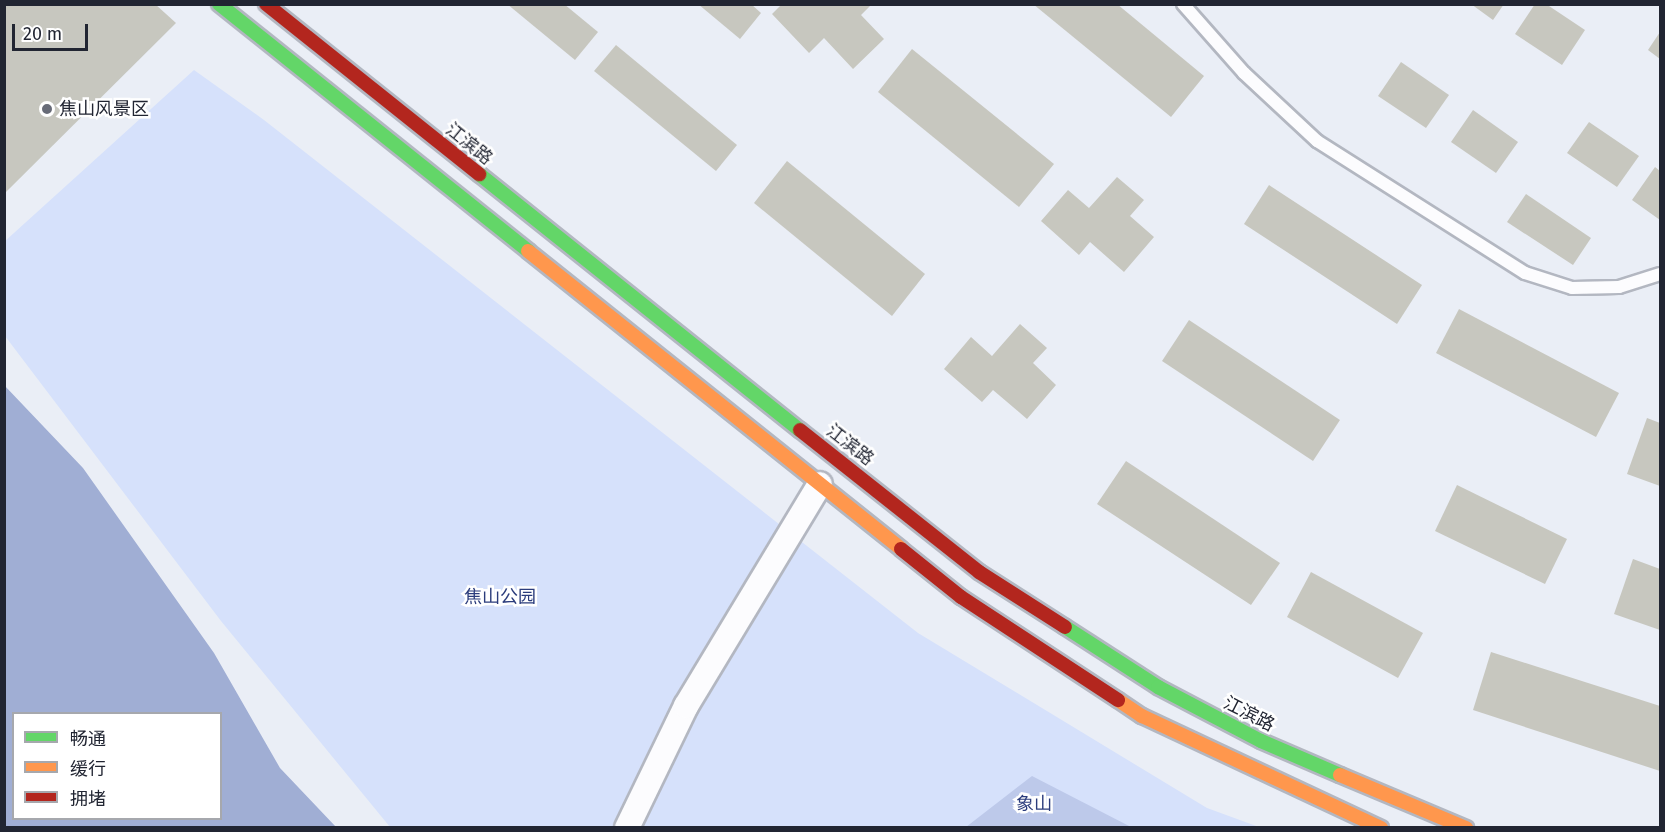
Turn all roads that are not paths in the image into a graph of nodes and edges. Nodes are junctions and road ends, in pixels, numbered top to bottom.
1 (219, 4) edge
2 (266, 4) edge
3 (1183, 4) edge
4 (1660, 274) edge
5 (820, 484) junction
6 (627, 828) edge
7 (1381, 828) edge
8 (1466, 828) edge

1 - 5 main road
2 - 8 main road, 江滨路
3 - 4 lane
5 - 6 street
5 - 7 main road

